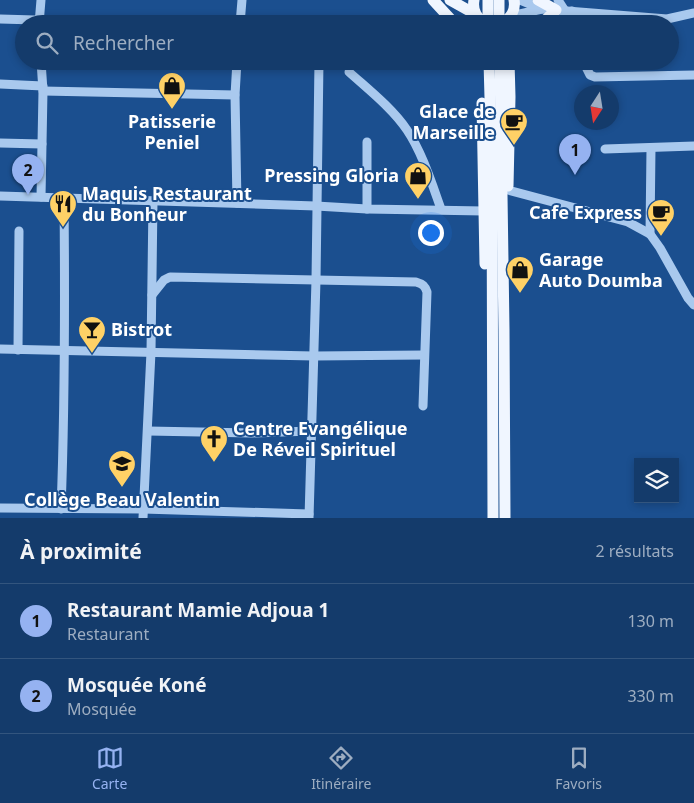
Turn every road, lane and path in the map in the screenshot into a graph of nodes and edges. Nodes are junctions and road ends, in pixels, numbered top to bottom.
1 (41, 0) edge
2 (242, 0) edge
3 (433, 0) edge
4 (450, 0) edge
5 (474, 0) edge
6 (488, 0) edge
7 (499, 0) edge
8 (514, 0) edge
9 (520, 0) edge
10 (540, 4) edge
11 (562, 8) edge
12 (694, 13) edge
13 (40, 15) edge
14 (241, 15) edge
15 (447, 15) edge
16 (473, 15) edge
17 (478, 15) edge
18 (484, 15) edge
19 (503, 15) edge
20 (510, 15) edge
21 (517, 15) edge
22 (629, 15) edge
23 (679, 16) edge
24 (0, 19) edge
25 (679, 19) edge
26 (15, 20) edge
27 (694, 20) edge
28 (42, 70) edge
29 (236, 70) edge
30 (319, 70) edge
31 (497, 70) edge
32 (498, 70) edge
33 (499, 70) edge
34 (588, 70) edge
35 (349, 72) dead end
36 (694, 75) edge
37 (0, 84) edge
38 (43, 89) junction
39 (235, 95) junction
40 (367, 142) dead end
41 (0, 143) edge
42 (42, 144) junction
43 (694, 146) edge
44 (651, 148) junction
45 (605, 149) dead end
46 (508, 190) junction
47 (0, 196) edge
48 (41, 197) junction
49 (64, 198) junction
50 (153, 201) junction
51 (237, 203) junction
52 (316, 206) junction
53 (367, 209) junction
54 (441, 209) junction
55 (484, 211) junction
56 (19, 231) dead end
57 (650, 234) junction
58 (316, 280) junction
59 (152, 295) junction
60 (694, 305) edge
61 (499, 330) junction
62 (0, 350) edge
63 (18, 350) junction
64 (65, 351) junction
65 (151, 352) junction
66 (424, 355) junction
67 (314, 356) junction
68 (423, 406) dead end
69 (148, 431) junction
70 (311, 431) junction
71 (0, 508) edge
72 (60, 509) junction
73 (143, 514) edge
74 (309, 516) edge
75 (493, 518) edge
76 (505, 518) edge

1 - 13 street
2 - 14 street
3 - 15 main road
4 - 16 main road
5 - 17 main road
6 - 18 main road
7 - 19 main road
8 - 20 main road
9 - 10 street
10 - 11 main road
10 - 21 street
11 - 22 street
12 - 23 street
24 - 26 street
25 - 27 street
28 - 38 street
29 - 39 street
30 - 52 street
31 - 55 main road
32 - 61 main road
33 - 46 main road
34 - 36 street
35 - 54 street
37 - 38 street
38 - 39 street
38 - 42 street
39 - 51 street
40 - 53 street
41 - 42 street
42 - 48 street
43 - 44 street
44 - 45 street
44 - 57 street
46 - 57 street
46 - 61 main road
47 - 48 street
48 - 49 street
49 - 50 street
49 - 64 street
50 - 51 street
50 - 59 street
51 - 52 street
52 - 53 street
52 - 58 street
53 - 54 street
54 - 55 street
55 - 61 main road
56 - 63 street
57 - 60 street
58 - 59 street
58 - 66 street
58 - 67 street
59 - 65 street
61 - 75 main road
61 - 76 main road
62 - 63 street
63 - 64 street
64 - 65 street
64 - 72 street
65 - 67 street
65 - 69 street
66 - 67 street
66 - 68 street
67 - 70 street
69 - 70 street
69 - 73 street
70 - 74 street
71 - 72 street
72 - 73 street
73 - 74 street

